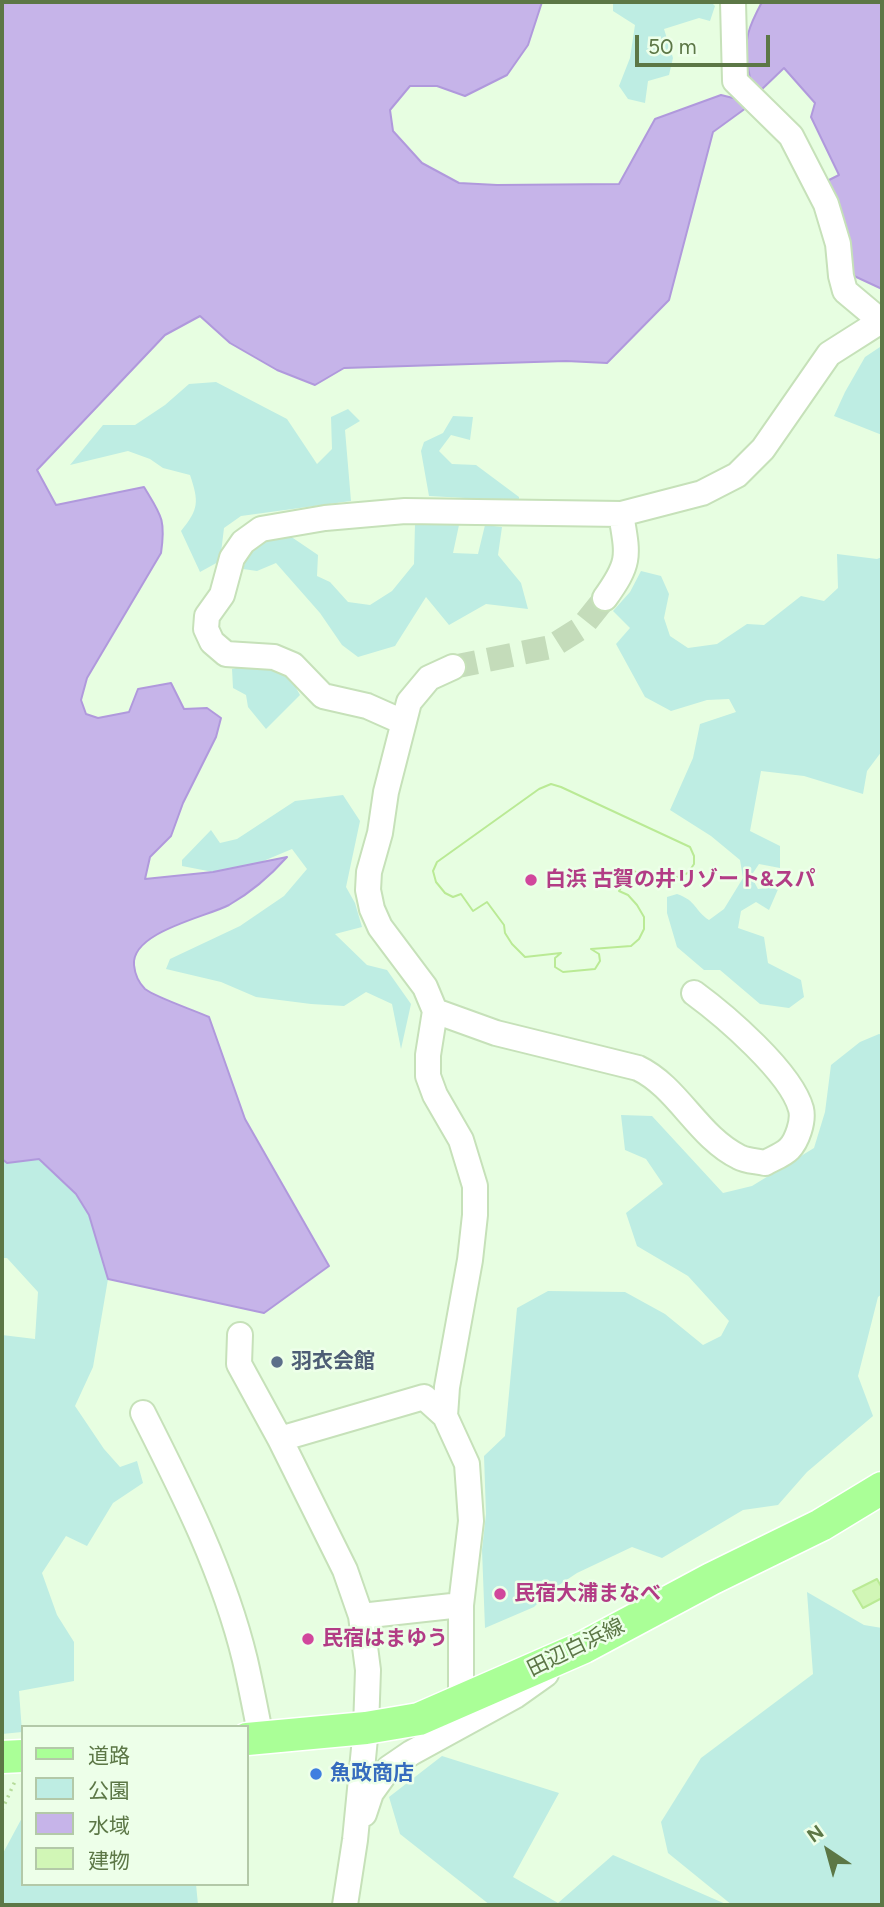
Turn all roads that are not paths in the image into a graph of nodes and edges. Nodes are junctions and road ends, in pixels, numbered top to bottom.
1 (733, 2) edge
2 (882, 322) edge
3 (621, 514) junction
4 (605, 598) tunnel mouth
5 (453, 667) tunnel mouth
6 (403, 722) junction
7 (694, 993) dead end
8 (435, 1011) junction
9 (240, 1335) dead end
10 (143, 1413) dead end
11 (445, 1416) junction
12 (280, 1439) junction
13 (882, 1488) edge
14 (461, 1605) junction
15 (361, 1616) junction
16 (584, 1647) junction
17 (460, 1702) junction
18 (366, 1728) junction
19 (254, 1739) edge
20 (355, 1840) junction
21 (350, 1902) edge

1 - 2 street
2 - 3 street
3 - 4 street
3 - 6 street
5 - 6 street
6 - 8 street
7 - 8 street
8 - 11 street
9 - 12 street
10 - 19 street
11 - 12 street
11 - 14 street
12 - 15 street
13 - 16 main road, 田辺白浜線
14 - 15 street
14 - 17 street
15 - 18 street
16 - 17 main road, 田辺白浜線
16 - 20 street
17 - 18 main road, 田辺白浜線
18 - 19 main road, 田辺白浜線
18 - 20 street
20 - 21 street

